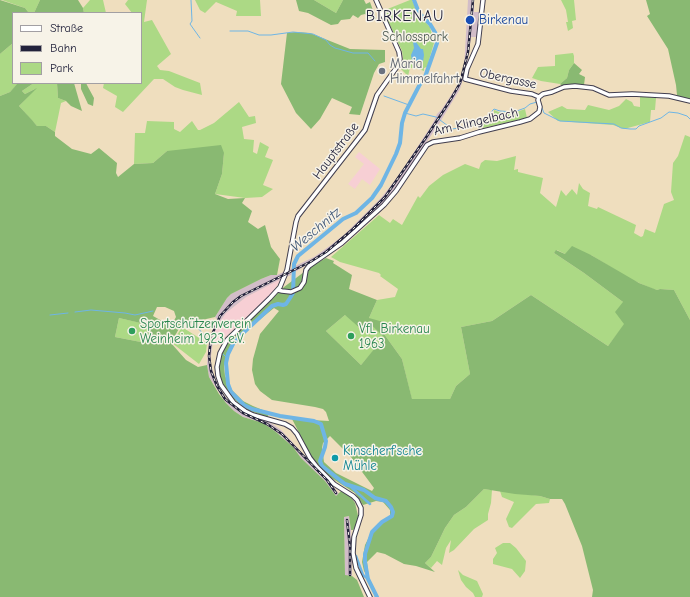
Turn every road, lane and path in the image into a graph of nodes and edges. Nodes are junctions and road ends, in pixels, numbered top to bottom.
1 (376, 0) edge
2 (482, 0) edge
3 (538, 100) junction
4 (690, 101) edge
5 (283, 290) junction
6 (370, 597) edge

1 - 5 main road, Hauptstraße
2 - 3 main road, Obergasse
3 - 4 main road, Obergasse
3 - 5 main road, Am Klingelbach
5 - 6 main road

